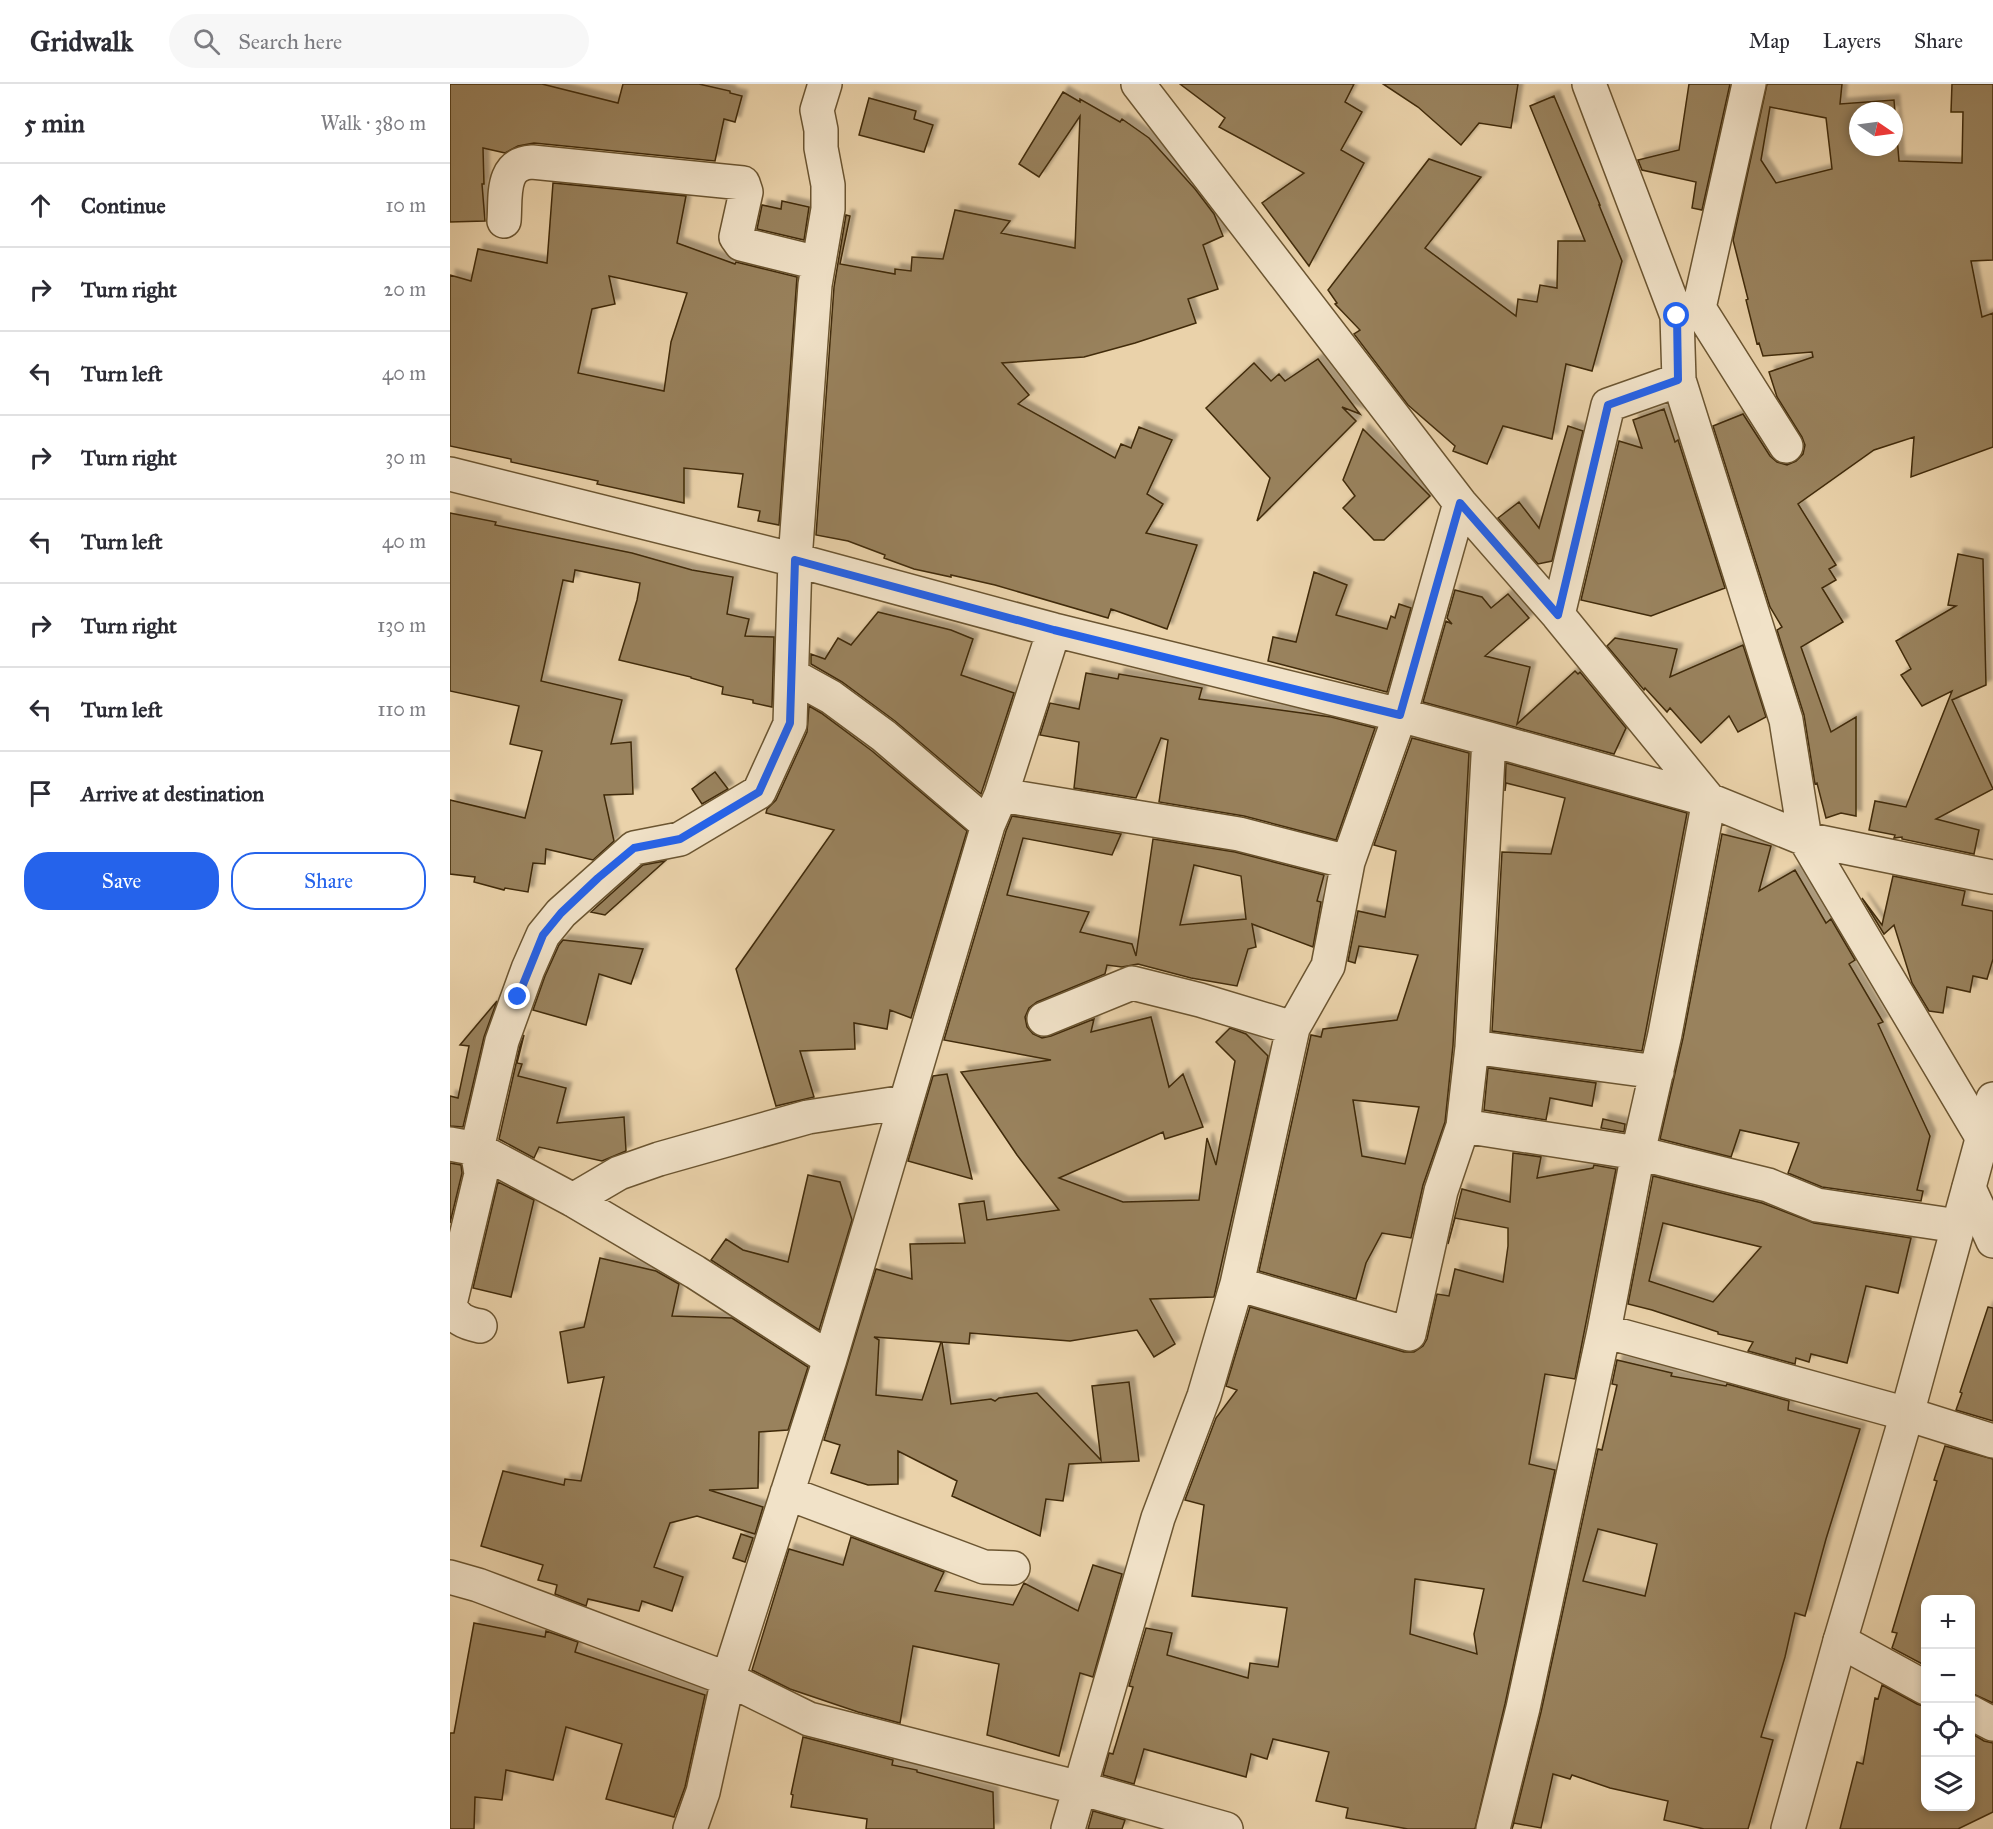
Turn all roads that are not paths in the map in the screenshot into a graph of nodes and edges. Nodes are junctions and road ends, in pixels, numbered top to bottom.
1 (825, 84) edge
2 (1138, 84) edge
3 (1589, 84) edge
4 (1749, 84) edge
5 (504, 221) dead end
6 (818, 263) junction
7 (1688, 312) junction
8 (1678, 380) junction
9 (1786, 446) dead end
10 (450, 474) edge
11 (1460, 503) junction
12 (795, 560) junction
13 (1558, 615) junction
14 (1054, 630) junction
15 (793, 676) junction
16 (1400, 715) junction
17 (1489, 739) junction
18 (1000, 795) junction
19 (1709, 800) junction
20 (988, 825) junction
21 (1805, 839) junction
22 (1348, 862) junction
23 (1993, 877) edge
24 (1044, 1019) dead end
25 (1293, 1028) junction
26 (1472, 1047) junction
27 (1657, 1072) junction
28 (1993, 1099) edge
29 (906, 1102) junction
30 (1463, 1126) junction
31 (1982, 1137) junction
32 (464, 1147) edge
33 (1638, 1153) junction
34 (1969, 1188) junction
35 (573, 1200) junction
36 (1959, 1226) junction
37 (1993, 1241) edge
38 (1237, 1284) junction
39 (450, 1304) edge
40 (480, 1326) dead end
41 (1604, 1331) junction
42 (830, 1359) junction
43 (1907, 1414) junction
44 (1993, 1440) edge
45 (788, 1493) junction
46 (1013, 1569) dead end
47 (450, 1577) edge
48 (1839, 1641) junction
49 (728, 1678) junction
50 (1921, 1685) edge
51 (1975, 1714) edge
52 (1993, 1724) edge
53 (1080, 1788) junction
54 (690, 1829) edge
55 (1068, 1829) edge
56 (1226, 1829) edge
57 (1493, 1829) edge
58 (1788, 1829) edge

1 - 6 street
2 - 11 street
3 - 7 street
4 - 7 street
5 - 6 street
6 - 12 street
7 - 8 street
7 - 9 street
8 - 13 street
8 - 21 street
10 - 12 street
11 - 13 street
11 - 16 street
12 - 14 street
12 - 15 street
13 - 19 street
14 - 16 street
14 - 18 street
15 - 20 street
15 - 32 street
16 - 17 street
16 - 22 street
17 - 19 street
17 - 26 street
18 - 20 street
18 - 22 street
19 - 21 street
19 - 27 street
20 - 29 street
21 - 23 street
21 - 31 street
22 - 25 street
24 - 25 street
25 - 38 street
26 - 27 street
26 - 30 street
27 - 33 street
28 - 31 street
29 - 35 street
29 - 42 street
30 - 33 street
30 - 38 street
31 - 34 street
32 - 35 street
32 - 39 street
33 - 36 street
33 - 41 street
34 - 36 street
34 - 37 street
35 - 42 street
36 - 43 street
38 - 53 street
39 - 40 street
41 - 43 street
41 - 57 street
42 - 45 street
43 - 44 street
43 - 48 street
45 - 46 street
45 - 49 street
47 - 49 street
48 - 50 street
48 - 58 street
49 - 53 street
49 - 54 street
51 - 52 street
53 - 55 street
53 - 56 street

